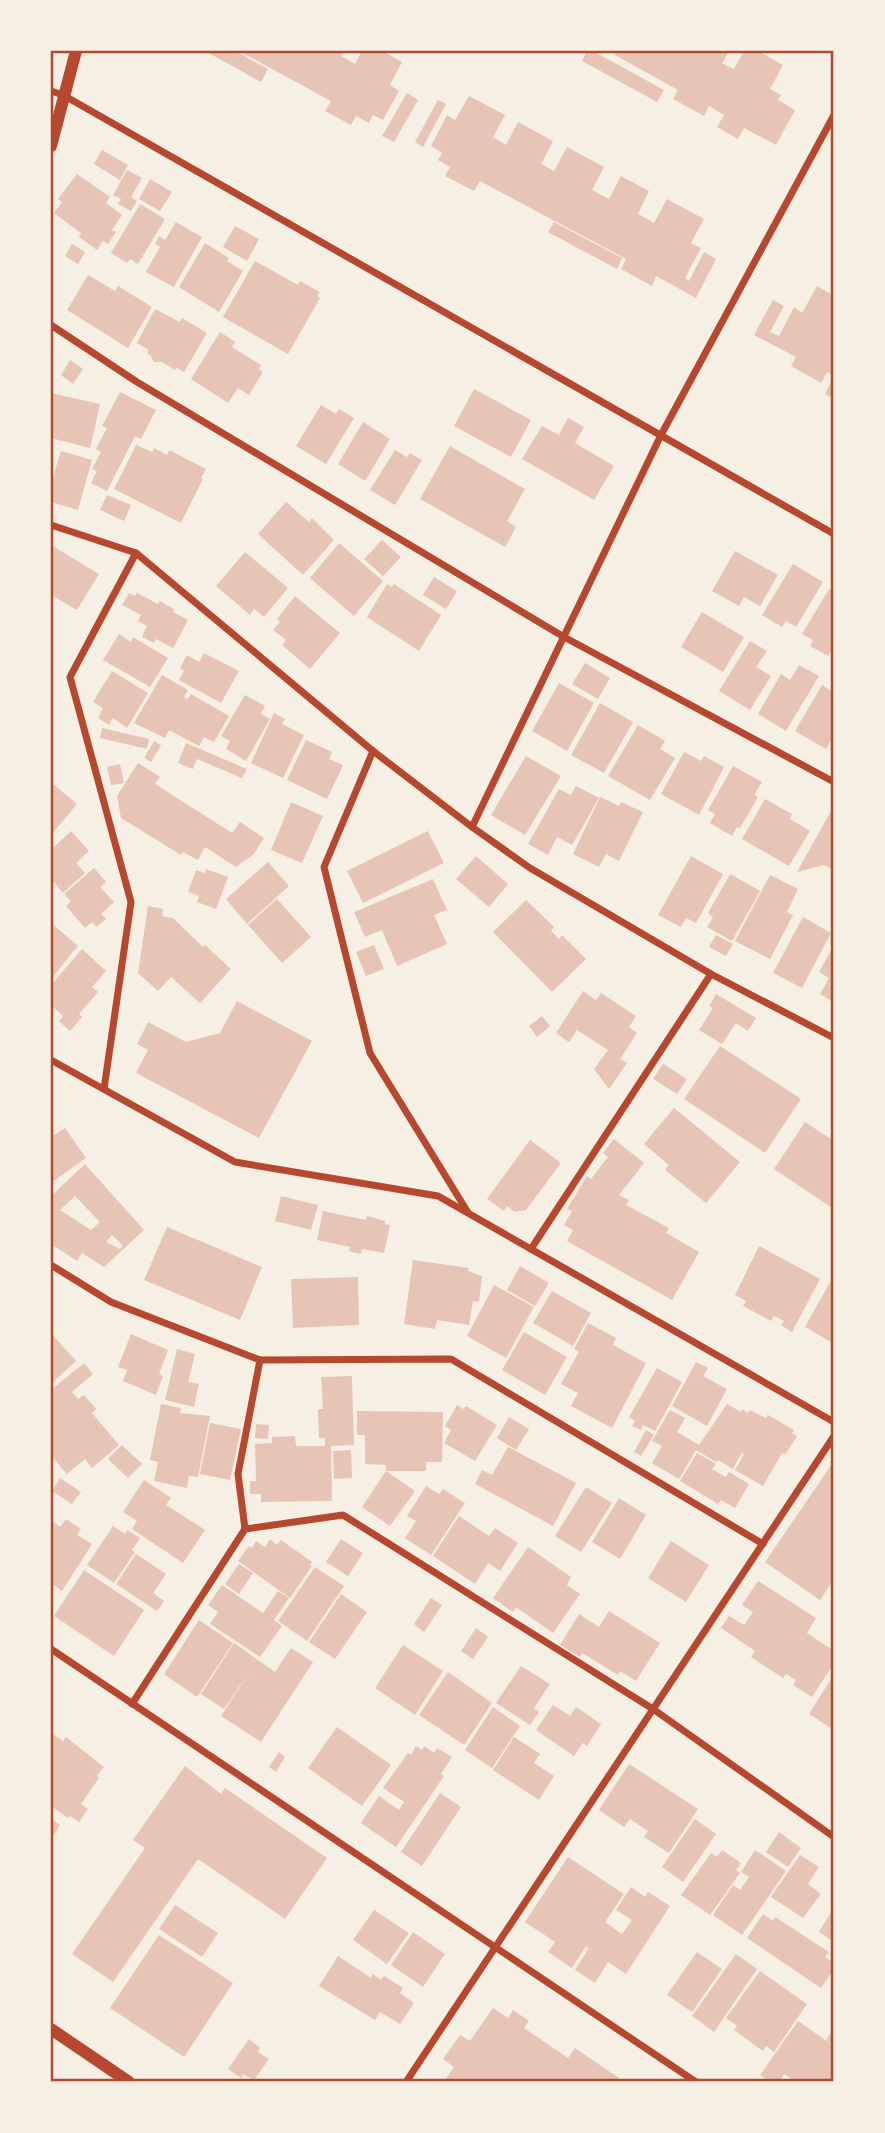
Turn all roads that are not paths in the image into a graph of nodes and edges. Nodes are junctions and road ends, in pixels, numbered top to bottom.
1 (76, 51) edge
2 (57, 93) edge
3 (834, 115) edge
4 (51, 146) edge
5 (51, 325) edge
6 (661, 435) junction
7 (51, 524) edge
8 (834, 534) edge
9 (136, 553) junction
10 (564, 637) junction
11 (373, 751) junction
12 (834, 782) edge
13 (472, 827) junction
14 (711, 974) junction
15 (834, 1038) edge
16 (51, 1060) edge
17 (104, 1089) junction
18 (468, 1213) junction
19 (530, 1249) junction
20 (51, 1265) edge
21 (260, 1360) junction
22 (834, 1422) edge
23 (834, 1436) edge
24 (245, 1530) junction
25 (763, 1544) junction
26 (51, 1649) edge
27 (132, 1704) junction
28 (653, 1709) junction
29 (834, 1837) edge
30 (495, 1948) junction
31 (51, 2029) edge
32 (130, 2082) edge
33 (406, 2082) edge
34 (696, 2082) edge

1 - 2 street
2 - 4 street
2 - 6 street
3 - 6 street
5 - 10 street
6 - 8 street
6 - 10 street
7 - 9 street
9 - 11 street
9 - 17 street
10 - 12 street
10 - 13 street
11 - 13 street
11 - 18 street
13 - 14 street
14 - 15 street
14 - 19 street
16 - 17 street
17 - 18 street
18 - 19 street
19 - 22 street
20 - 21 street
21 - 24 street
21 - 25 street
23 - 25 street
24 - 27 street
24 - 28 street
25 - 28 street
26 - 27 street
27 - 30 street
28 - 29 street
28 - 30 street
30 - 33 street
30 - 34 street
31 - 32 street

